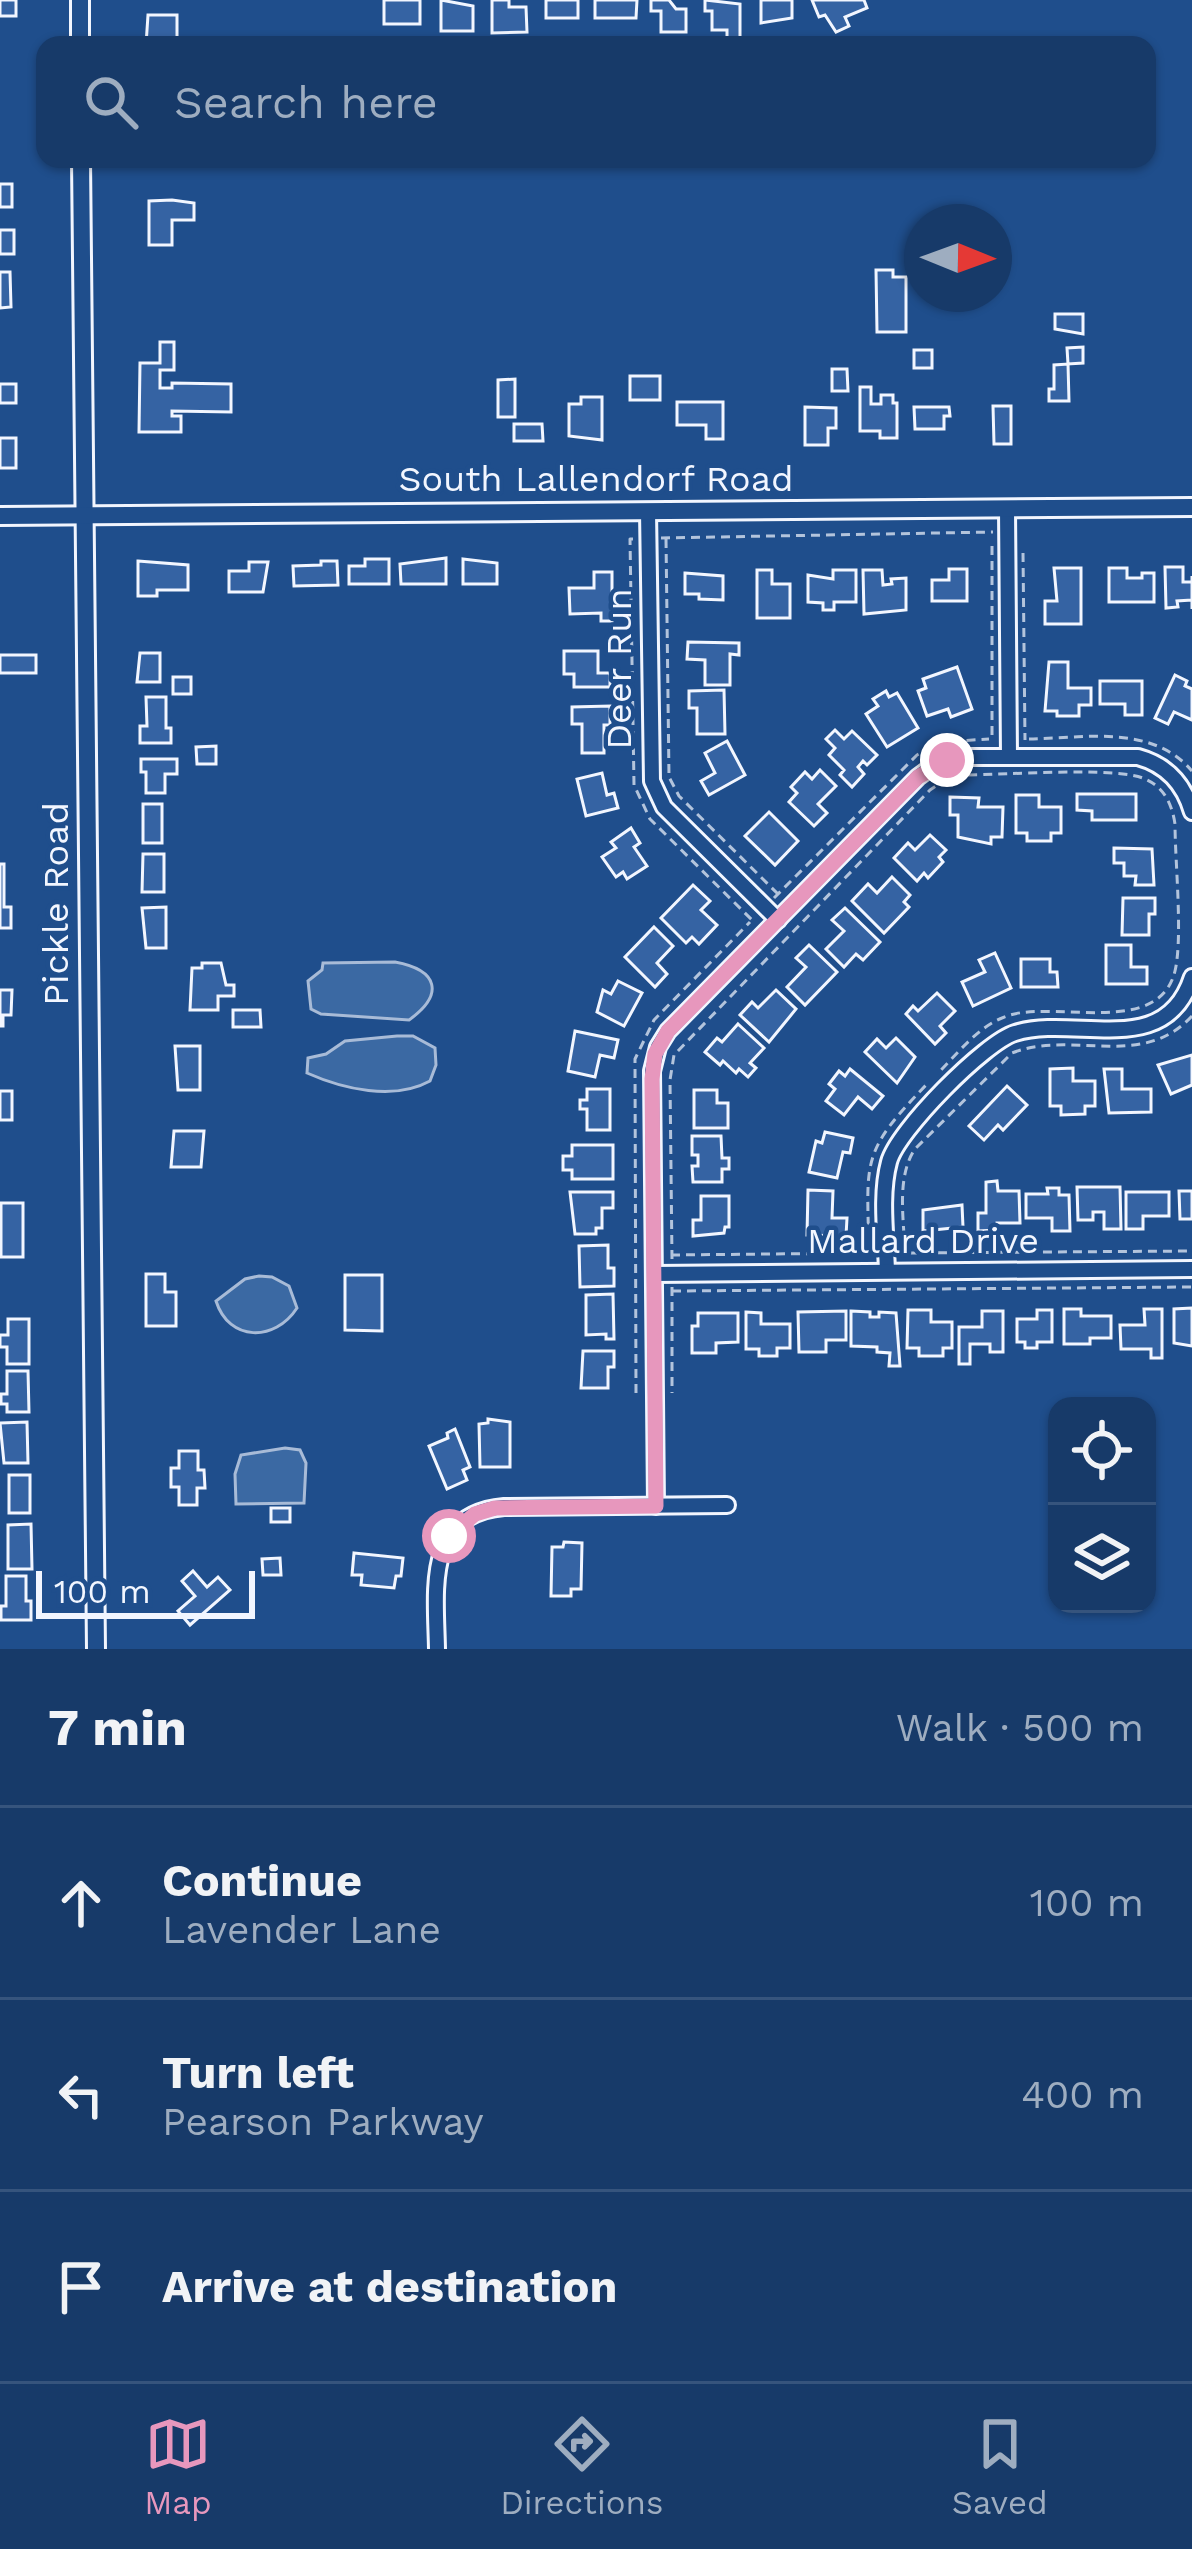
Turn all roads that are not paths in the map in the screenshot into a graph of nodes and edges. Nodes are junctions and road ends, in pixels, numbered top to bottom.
1 (80, 0) edge
2 (80, 36) edge
3 (81, 168) edge
4 (1192, 507) edge
5 (1007, 509) junction
6 (648, 511) junction
7 (0, 516) edge
8 (84, 516) junction
9 (1009, 757) junction
10 (1192, 812) edge
11 (778, 920) junction
12 (1192, 977) edge
13 (1192, 1269) edge
14 (887, 1271) junction
15 (654, 1274) junction
16 (727, 1505) dead end
17 (656, 1506) junction
18 (96, 1649) edge
19 (436, 1649) edge

1 - 2 street
3 - 8 street, Pickle Road
4 - 5 street, South Lallendorf Road
5 - 6 street, South Lallendorf Road
5 - 9 street
6 - 8 street, South Lallendorf Road
6 - 11 street, Deer Run
7 - 8 street, South Lallendorf Road
8 - 18 street, Pickle Road
9 - 10 street
9 - 11 street
11 - 15 street
12 - 14 street
13 - 14 street, Mallard Drive
14 - 15 street, Mallard Drive
15 - 17 street
16 - 17 street
17 - 19 street

